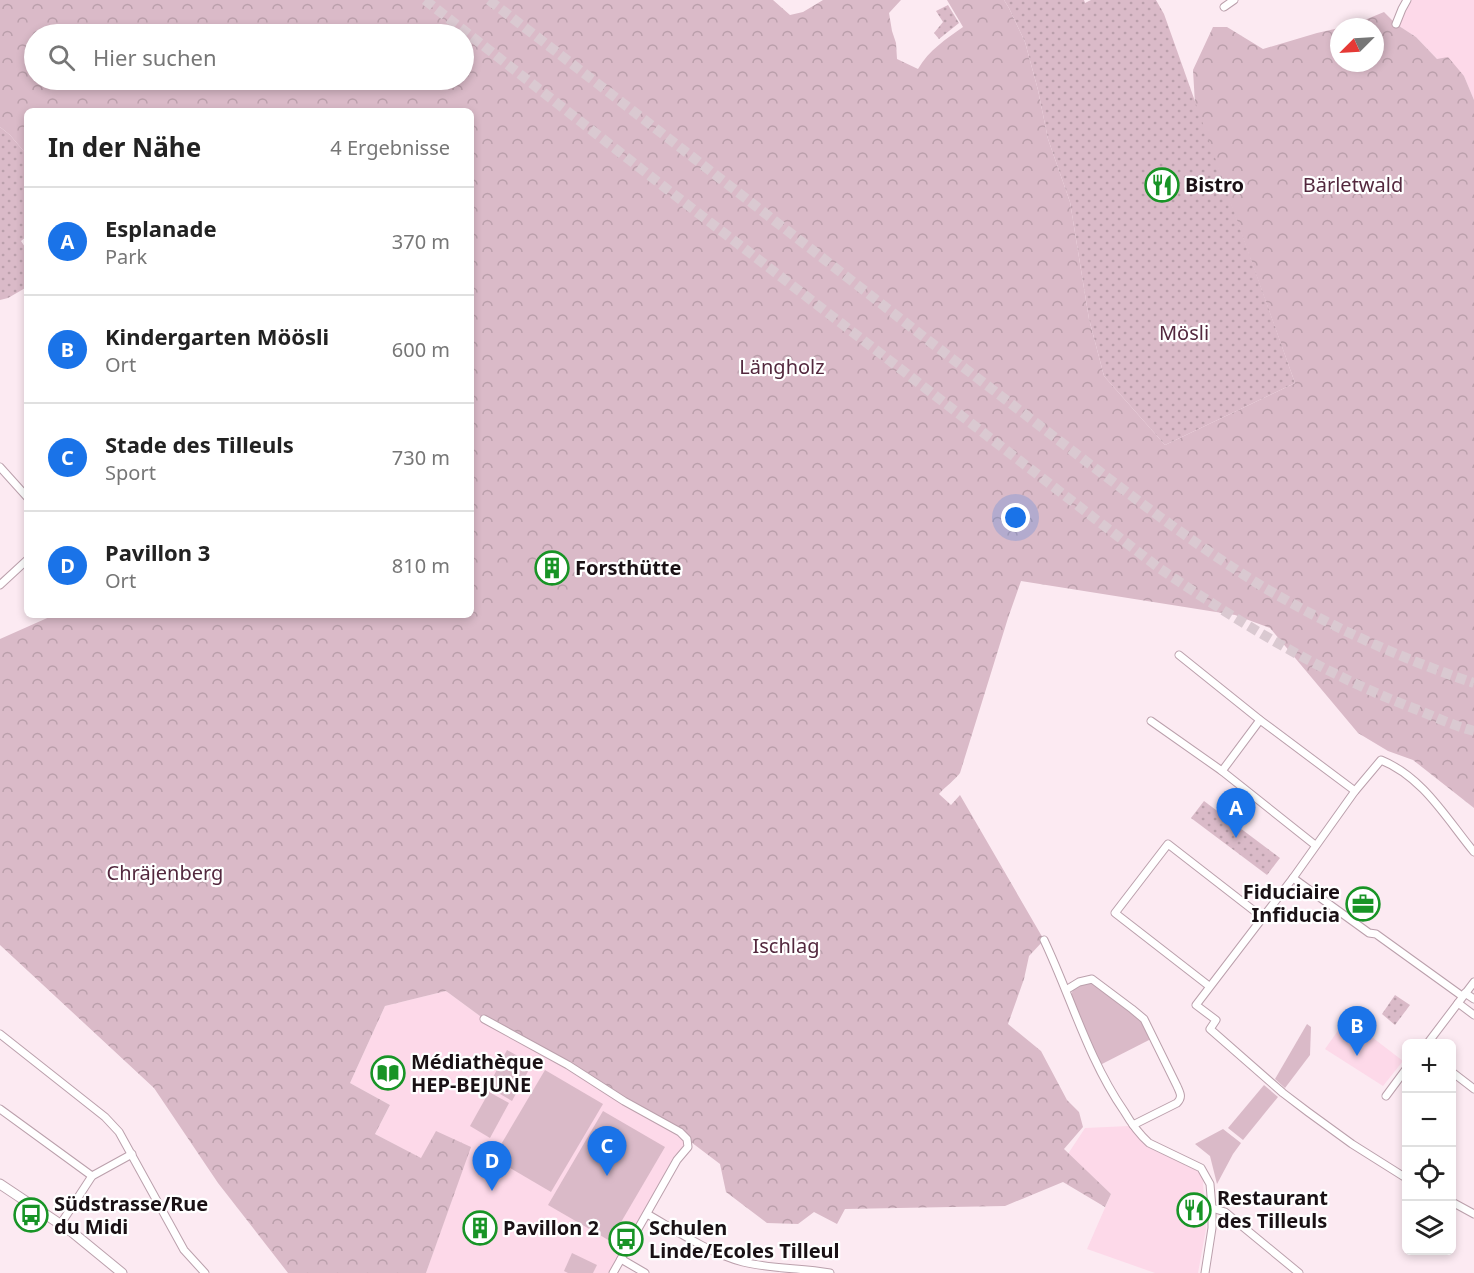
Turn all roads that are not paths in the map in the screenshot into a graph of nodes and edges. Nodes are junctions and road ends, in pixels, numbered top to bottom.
1 (1234, 0) edge
2 (1407, 0) edge
3 (1224, 7) dead end
4 (1396, 24) dead end
5 (0, 467) edge
6 (24, 494) edge
7 (24, 563) edge
8 (0, 585) edge
9 (1179, 655) dead end
10 (1260, 720) junction
11 (1151, 721) dead end
12 (1222, 771) junction
13 (1355, 791) junction
14 (1316, 845) junction
15 (1474, 852) edge
16 (1293, 878) junction
17 (1262, 917) junction
18 (1044, 940) dead end
19 (1474, 982) edge
20 (1209, 986) junction
21 (1066, 990) junction
22 (1462, 997) junction
23 (1474, 999) edge
24 (1474, 1015) edge
25 (484, 1019) dead end
26 (0, 1034) edge
27 (1430, 1039) edge
28 (1402, 1075) edge
29 (1456, 1075) edge
30 (1474, 1089) edge
31 (1386, 1096) dead end
32 (0, 1109) edge
33 (1133, 1125) junction
34 (132, 1154) junction
35 (1402, 1175) edge
36 (92, 1176) junction
37 (0, 1184) edge
38 (1456, 1205) edge
39 (1212, 1208) junction
40 (647, 1214) junction
41 (1474, 1214) edge
42 (60, 1225) junction
43 (621, 1259) junction
44 (1206, 1271) edge
45 (122, 1273) edge
46 (205, 1273) edge
47 (613, 1273) edge
48 (645, 1273) edge
49 (830, 1273) edge
50 (1214, 1273) edge
51 (1299, 1273) edge

1 - 3 street
2 - 4 street
5 - 6 street
7 - 8 street
9 - 10 street
10 - 12 street
10 - 13 street
11 - 12 street
12 - 14 street
13 - 14 street
13 - 15 street
14 - 16 street
16 - 17 street
16 - 22 street
17 - 20 street
17 - 20 street
18 - 21 street
19 - 22 street
20 - 35 street
21 - 33 street
21 - 33 street
22 - 23 street
22 - 24 street
22 - 27 street
25 - 40 street
26 - 34 street
28 - 31 street
29 - 30 street
32 - 36 street
33 - 39 street
34 - 36 street
34 - 46 street
36 - 42 street
37 - 42 main road
38 - 41 street
39 - 44 street
39 - 51 street
40 - 43 street
40 - 49 street
42 - 45 main road
43 - 47 street
43 - 48 street
44 - 50 street

